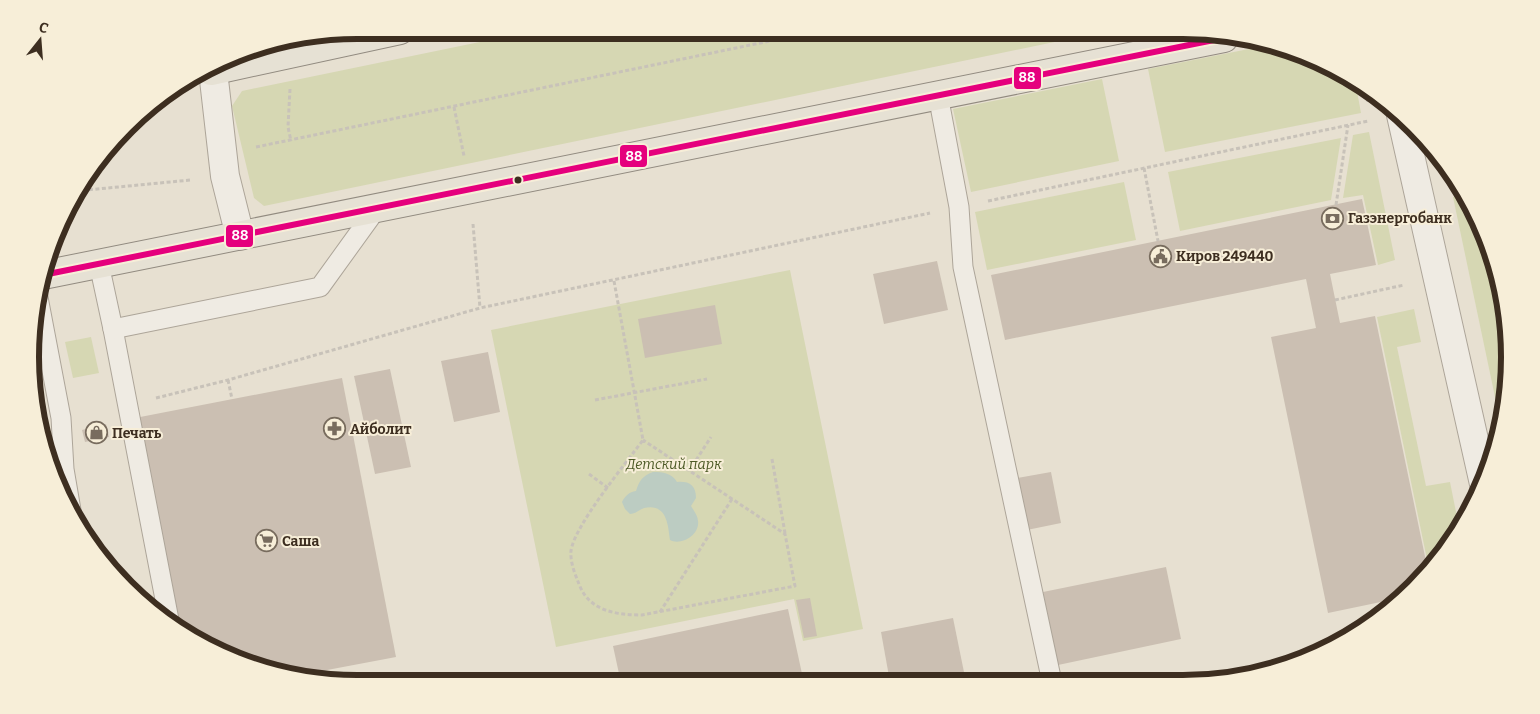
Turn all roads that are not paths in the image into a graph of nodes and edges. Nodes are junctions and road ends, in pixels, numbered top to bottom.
1 (359, 39) edge
2 (1214, 40) edge
3 (223, 69) edge
4 (212, 74) edge
5 (938, 95) junction
6 (1404, 128) edge
7 (377, 208) junction
8 (240, 236) junction
9 (99, 264) junction
10 (50, 274) edge
11 (41, 314) edge
12 (113, 329) junction
13 (1481, 469) edge
14 (67, 488) edge
15 (168, 612) edge
16 (1050, 675) edge

1 - 3 main road
2 - 5 main road
4 - 8 street
5 - 7 main road
5 - 16 lane
6 - 13 street
7 - 8 main road
7 - 12 lane
8 - 9 main road
9 - 10 main road
9 - 12 lane
11 - 14 lane
12 - 15 lane

